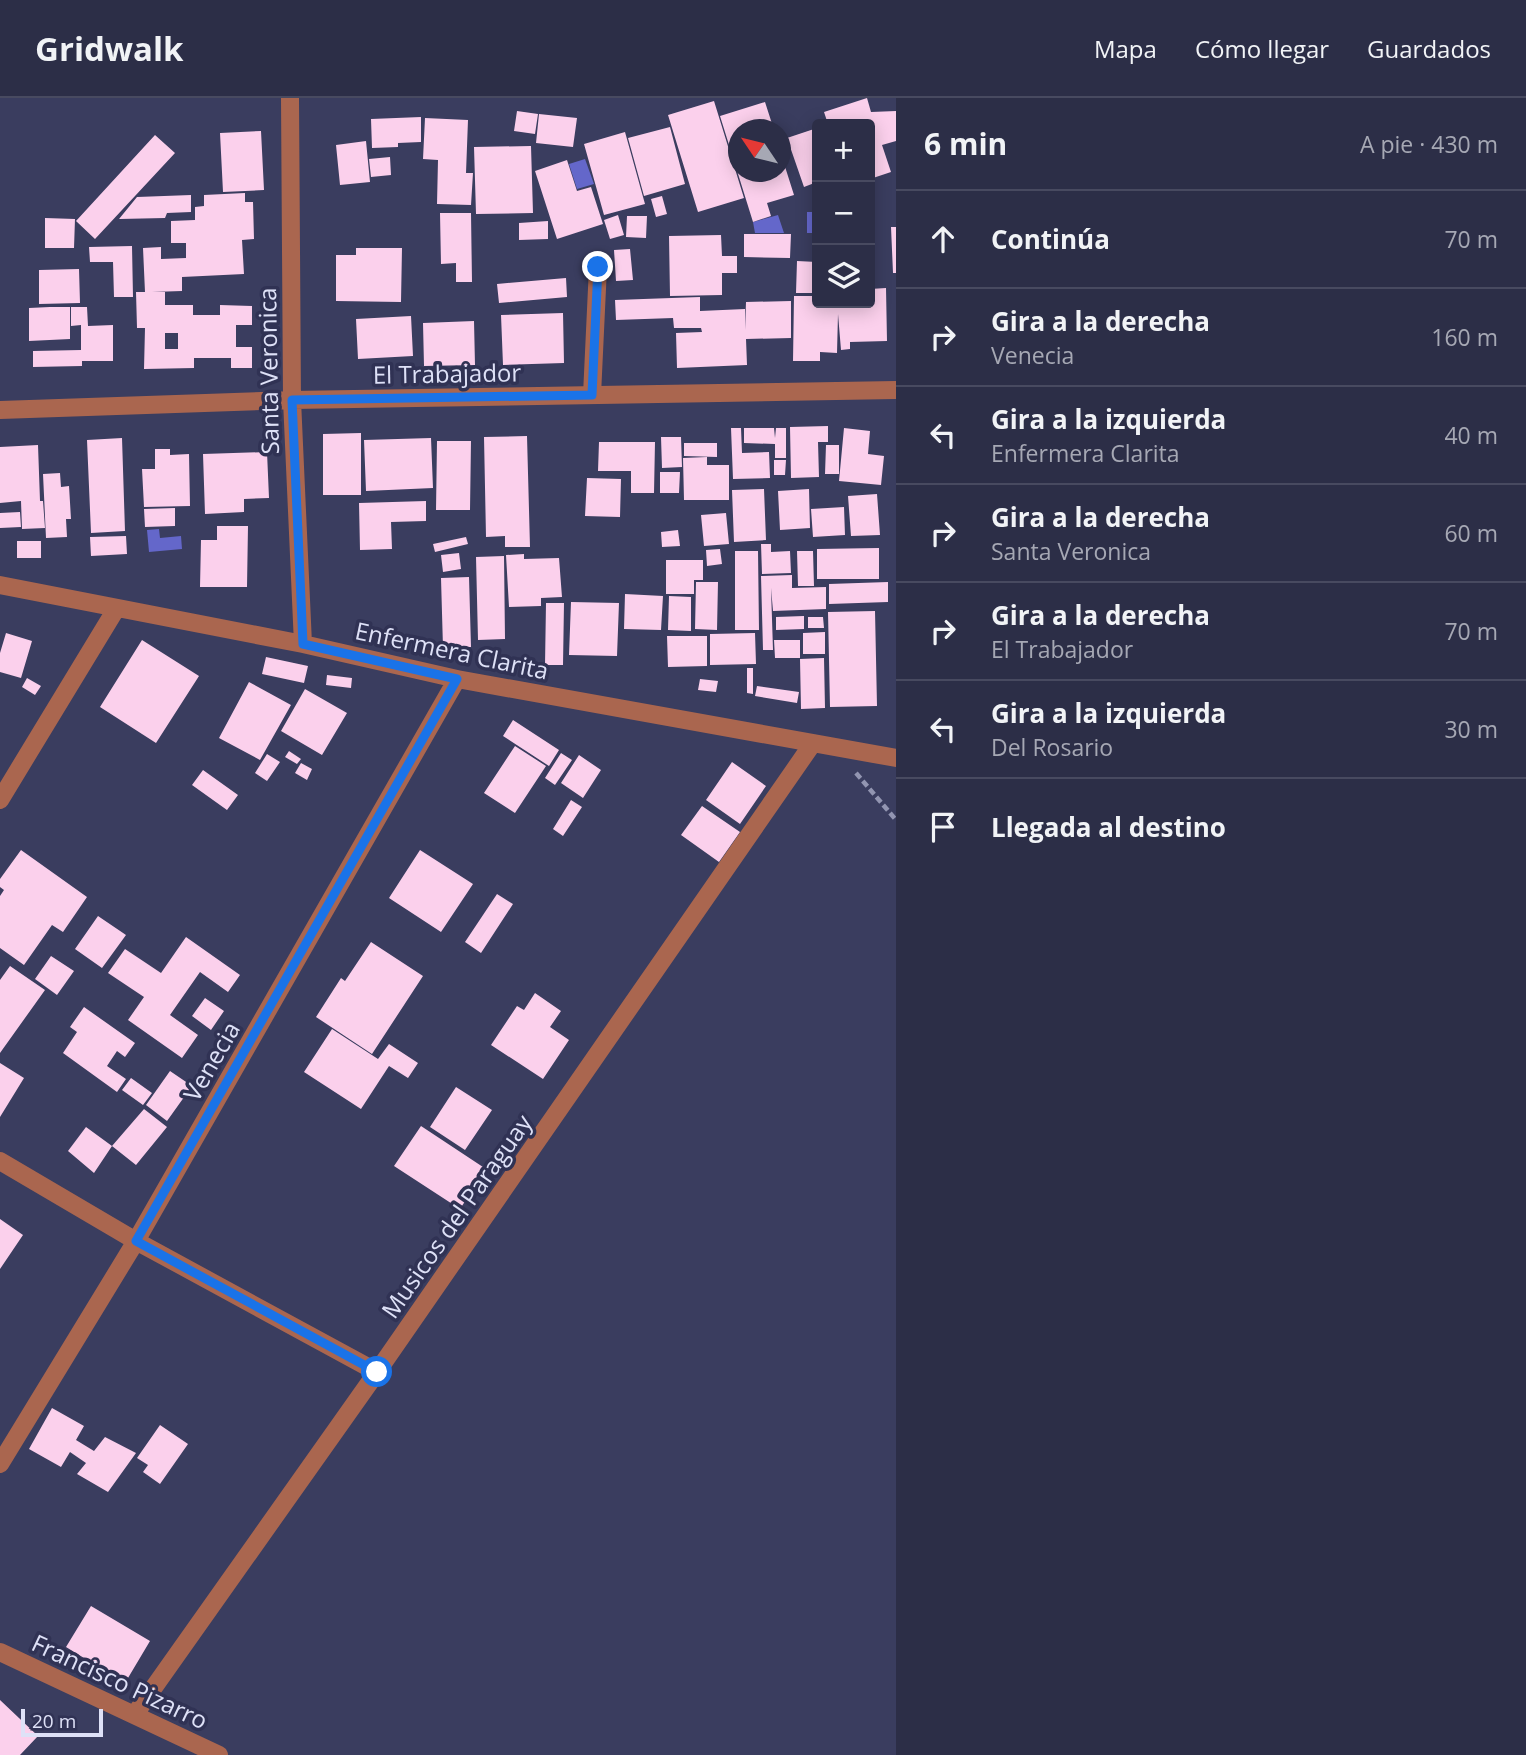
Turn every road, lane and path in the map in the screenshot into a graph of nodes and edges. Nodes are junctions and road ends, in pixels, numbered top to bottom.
1 (290, 98) edge
2 (598, 267) dead end
3 (896, 390) edge
4 (592, 395) junction
5 (292, 400) junction
6 (0, 410) edge
7 (0, 585) edge
8 (116, 609) junction
9 (303, 644) junction
10 (457, 679) junction
11 (813, 743) junction
12 (834, 746) junction
13 (896, 758) edge
14 (0, 800) edge
15 (896, 820) edge
16 (0, 1161) edge
17 (136, 1241) junction
18 (377, 1372) junction
19 (0, 1464) edge
20 (0, 1651) edge
21 (135, 1714) junction
22 (219, 1755) edge

1 - 5 street, Santa Veronica
2 - 4 street
3 - 4 street, El Trabajador
4 - 5 street, El Trabajador
5 - 6 street, El Trabajador
5 - 9 street, Santa Veronica
7 - 8 street, Enfermera Clarita
8 - 9 street, Enfermera Clarita
8 - 14 street
9 - 10 street, Enfermera Clarita
10 - 11 street, Enfermera Clarita
10 - 17 street, Venecia
11 - 12 street, Enfermera Clarita
11 - 18 street, Musicos del Paraguay
12 - 13 street, Enfermera Clarita
12 - 15 path
16 - 17 street
17 - 18 street
17 - 19 street, Venecia
18 - 21 street, Musicos del Paraguay
20 - 21 street, Francisco Pizarro
21 - 22 street, Francisco Pizarro

